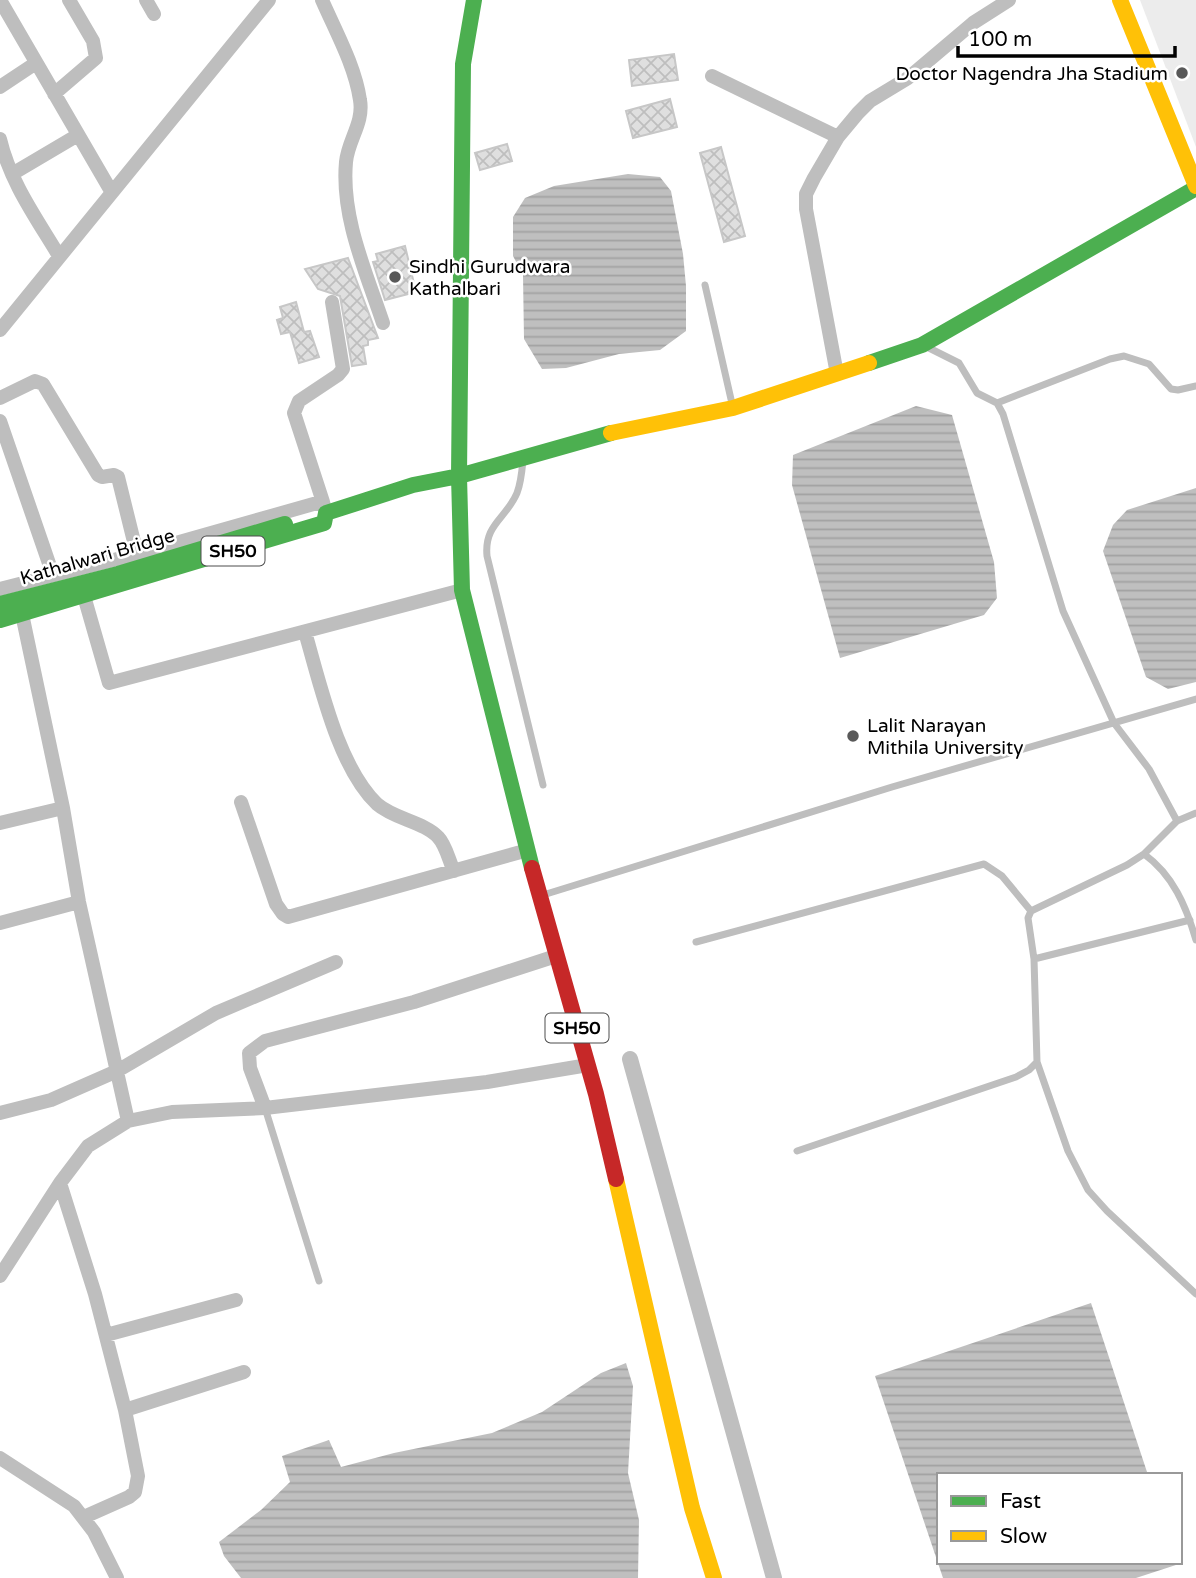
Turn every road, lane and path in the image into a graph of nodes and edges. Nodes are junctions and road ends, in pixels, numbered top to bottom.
1 (0, 0) edge
2 (69, 0) edge
3 (146, 0) edge
4 (269, 0) edge
5 (322, 0) edge
6 (474, 0) edge
7 (1009, 0) edge
8 (1120, 0) edge
9 (154, 14) dead end
10 (36, 63) junction
11 (712, 76) dead end
12 (0, 87) edge
13 (54, 94) junction
14 (78, 135) junction
15 (838, 137) junction
16 (0, 139) edge
17 (12, 174) junction
18 (1196, 187) edge
19 (111, 191) junction
20 (59, 256) junction
21 (705, 285) dead end
22 (332, 302) dead end
23 (383, 323) dead end
24 (0, 330) edge
25 (922, 345) junction
26 (837, 374) junction
27 (1196, 386) edge
28 (0, 398) edge
29 (997, 403) junction
30 (733, 408) junction
31 (0, 421) edge
32 (524, 456) junction
33 (459, 477) junction
34 (325, 507) junction
35 (137, 554) junction
36 (53, 575) junction
37 (0, 589) edge
38 (462, 590) junction
39 (84, 596) junction
40 (0, 604) edge
41 (22, 614) junction
42 (0, 620) edge
43 (305, 632) junction
44 (1196, 699) edge
45 (1114, 723) junction
46 (543, 785) dead end
47 (241, 802) dead end
48 (63, 808) junction
49 (1196, 813) edge
50 (1177, 821) junction
51 (0, 823) edge
52 (528, 850) junction
53 (1144, 854) junction
54 (454, 871) junction
55 (539, 896) junction
56 (79, 902) junction
57 (1031, 911) junction
58 (1190, 920) junction
59 (0, 923) edge
60 (1196, 940) edge
61 (696, 943) dead end
62 (556, 956) junction
63 (1034, 959) junction
64 (336, 962) dead end
65 (1037, 1062) junction
66 (588, 1065) junction
67 (117, 1071) junction
68 (265, 1108) junction
69 (0, 1113) edge
70 (128, 1121) junction
71 (797, 1151) dead end
72 (60, 1183) junction
73 (0, 1276) edge
74 (318, 1281) dead end
75 (1196, 1294) edge
76 (236, 1300) dead end
77 (106, 1335) junction
78 (244, 1372) dead end
79 (125, 1410) junction
80 (0, 1458) edge
81 (84, 1517) junction
82 (117, 1578) edge
83 (714, 1578) edge

1 - 10 street
2 - 13 street
3 - 9 street
4 - 19 street
5 - 23 street
6 - 33 main road
7 - 15 street
8 - 18 main road
10 - 12 street
10 - 13 street
11 - 15 street
13 - 14 street
14 - 17 street
14 - 19 street
15 - 26 street
16 - 17 street
17 - 20 street
18 - 25 main road
19 - 20 street
20 - 24 street
21 - 30 lane
22 - 34 street
25 - 26 main road
25 - 29 lane
26 - 30 main road
27 - 29 lane
28 - 35 street
29 - 45 lane
30 - 32 main road
31 - 36 street
32 - 33 main road
32 - 46 lane
33 - 34 main road, SH50
33 - 38 main road, SH50
34 - 35 street
34 - 39 main road, SH50
34 - 40 main road, Kathalwari Bridge
35 - 36 street
36 - 37 street
38 - 43 street
38 - 52 main road, SH50
39 - 41 main road, SH50
39 - 43 street
41 - 42 main road, SH50
41 - 48 street
43 - 54 street
44 - 45 lane
45 - 50 lane
45 - 55 lane
47 - 54 street
48 - 51 street
48 - 56 street
49 - 50 lane
50 - 53 lane
52 - 54 street
52 - 55 main road, SH50
53 - 57 lane
53 - 58 lane
55 - 62 main road, SH50
56 - 59 street
56 - 67 street
57 - 61 lane
57 - 63 lane
58 - 60 lane
58 - 63 lane
62 - 66 main road, SH50
62 - 68 street
63 - 65 lane
64 - 67 street
65 - 71 lane
65 - 75 lane
66 - 68 street
66 - 83 main road, SH50
67 - 69 street
67 - 70 street
68 - 70 street
68 - 74 lane
70 - 72 street
72 - 73 street
72 - 77 street
76 - 77 street
77 - 79 street
78 - 79 street
79 - 81 street
80 - 81 street
81 - 82 street

